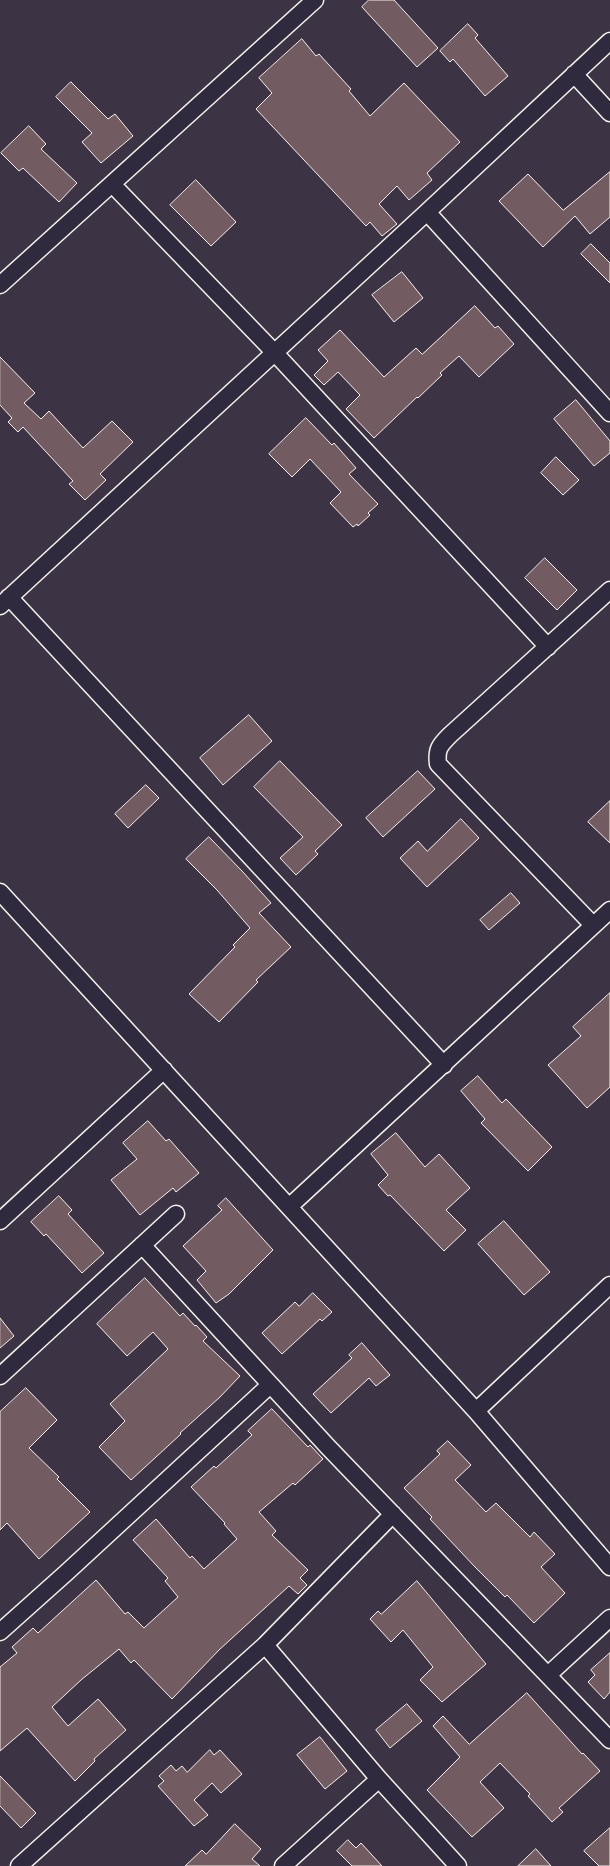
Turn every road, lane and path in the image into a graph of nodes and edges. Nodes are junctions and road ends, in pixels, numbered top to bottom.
1 (315, 0) edge
2 (610, 41) edge
3 (574, 74) junction
4 (610, 113) edge
5 (112, 184) junction
6 (427, 212) junction
7 (0, 285) edge
8 (274, 352) junction
9 (610, 413) edge
10 (610, 590) edge
11 (5, 602) edge
12 (548, 647) junction
13 (0, 892) edge
14 (610, 910) edge
15 (593, 925) junction
16 (444, 1064) junction
17 (164, 1070) junction
18 (290, 1206) junction
19 (176, 1214) dead end
20 (0, 1221) edge
21 (142, 1244) junction
22 (610, 1286) edge
23 (0, 1376) edge
24 (270, 1385) junction
25 (476, 1411) junction
26 (393, 1514) junction
27 (610, 1567) edge
28 (610, 1618) edge
29 (0, 1632) edge
30 (265, 1644) junction
31 (548, 1676) junction
32 (610, 1740) edge
33 (379, 1779) junction
34 (19, 1866) edge
35 (283, 1866) edge
36 (458, 1866) edge

1 - 5 street
2 - 3 street
3 - 4 street
3 - 6 street
5 - 7 street
5 - 8 street
6 - 8 street
6 - 9 street
8 - 11 street
8 - 12 street
10 - 12 street
11 - 16 street
12 - 15 street
13 - 17 street
14 - 15 street
15 - 16 street
16 - 18 street
17 - 18 street
17 - 20 street
18 - 25 street
19 - 21 street
21 - 23 street
21 - 24 street
22 - 25 street
24 - 26 street
24 - 29 street
25 - 27 street
26 - 30 street
26 - 31 street
28 - 31 street
30 - 33 street
30 - 34 street
31 - 32 street
33 - 35 street
33 - 36 street

